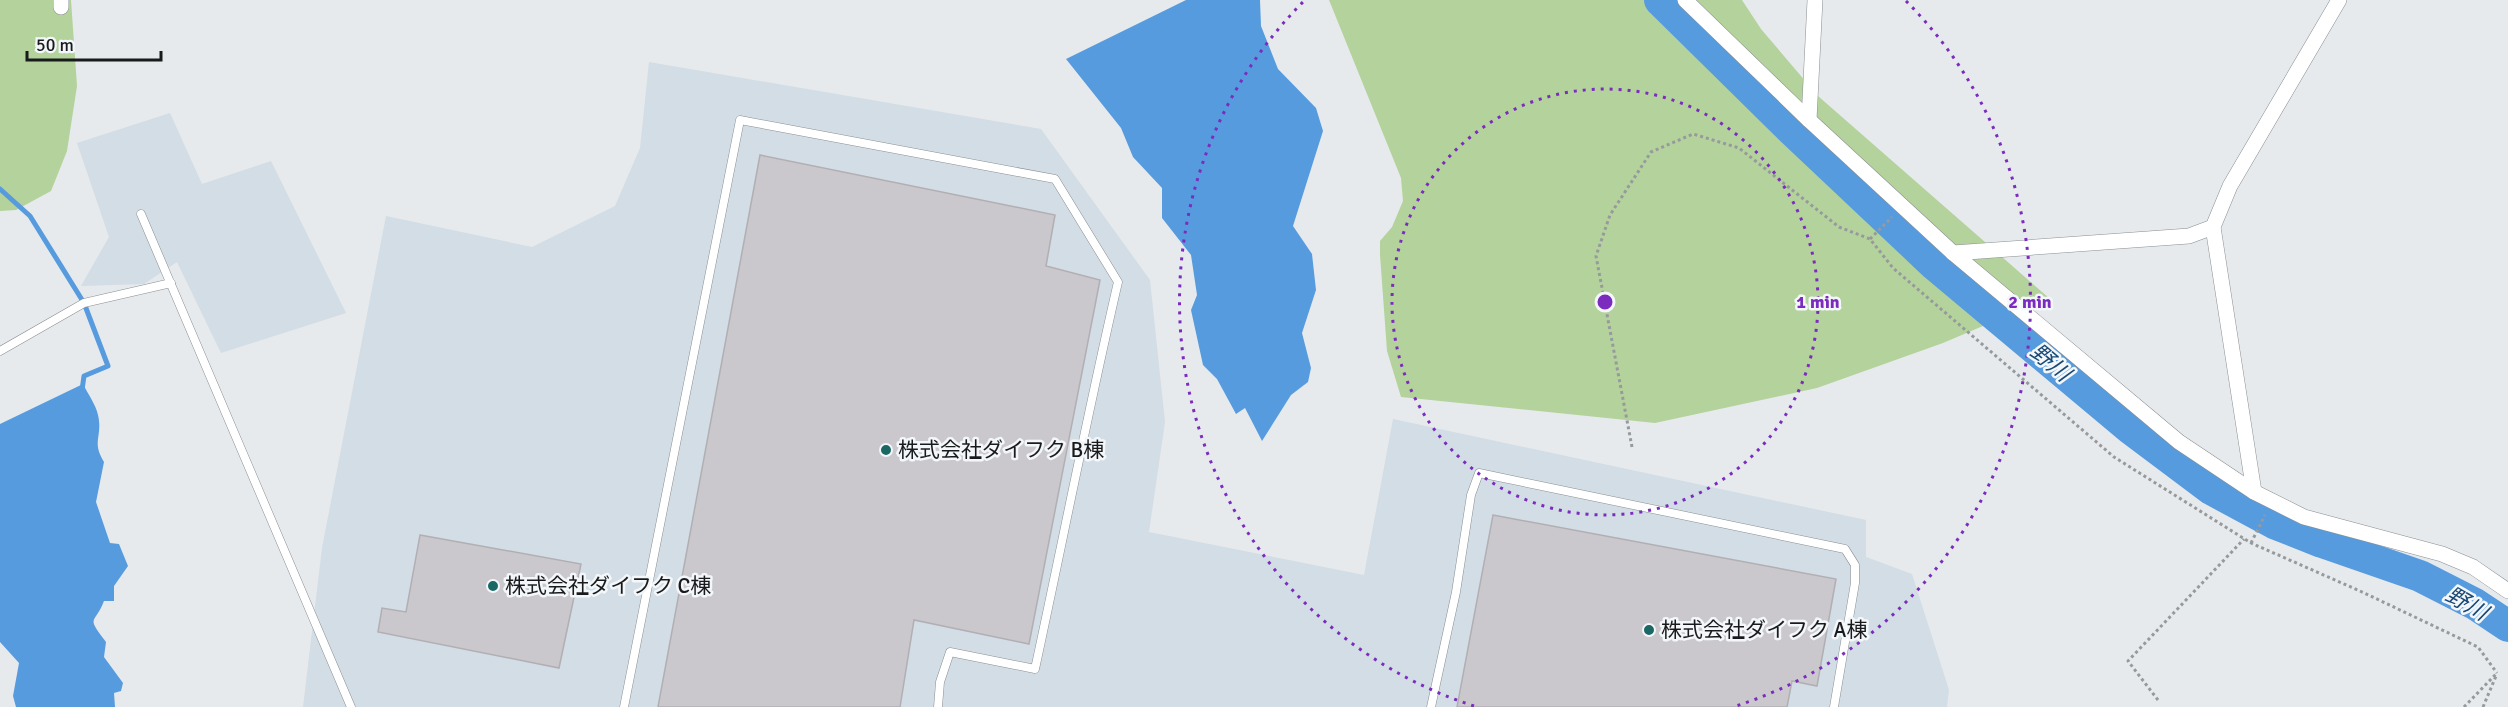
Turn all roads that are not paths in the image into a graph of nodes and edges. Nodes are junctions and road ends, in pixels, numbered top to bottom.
1 (1685, 0) edge
2 (1815, 0) edge
3 (2339, 0) edge
4 (1809, 120) junction
5 (141, 214) dead end
6 (2213, 227) junction
7 (1953, 253) junction
8 (171, 283) junction
9 (0, 351) edge
10 (2254, 492) junction
11 (2508, 591) edge
12 (351, 707) edge
13 (624, 707) edge
14 (938, 707) edge
15 (1431, 707) edge
16 (1834, 707) edge

1 - 4 street
2 - 4 street
3 - 6 street
4 - 7 street
5 - 8 lane
6 - 7 street
6 - 10 street
7 - 10 street
8 - 9 lane
8 - 12 lane
10 - 11 street
13 - 14 lane
15 - 16 lane

